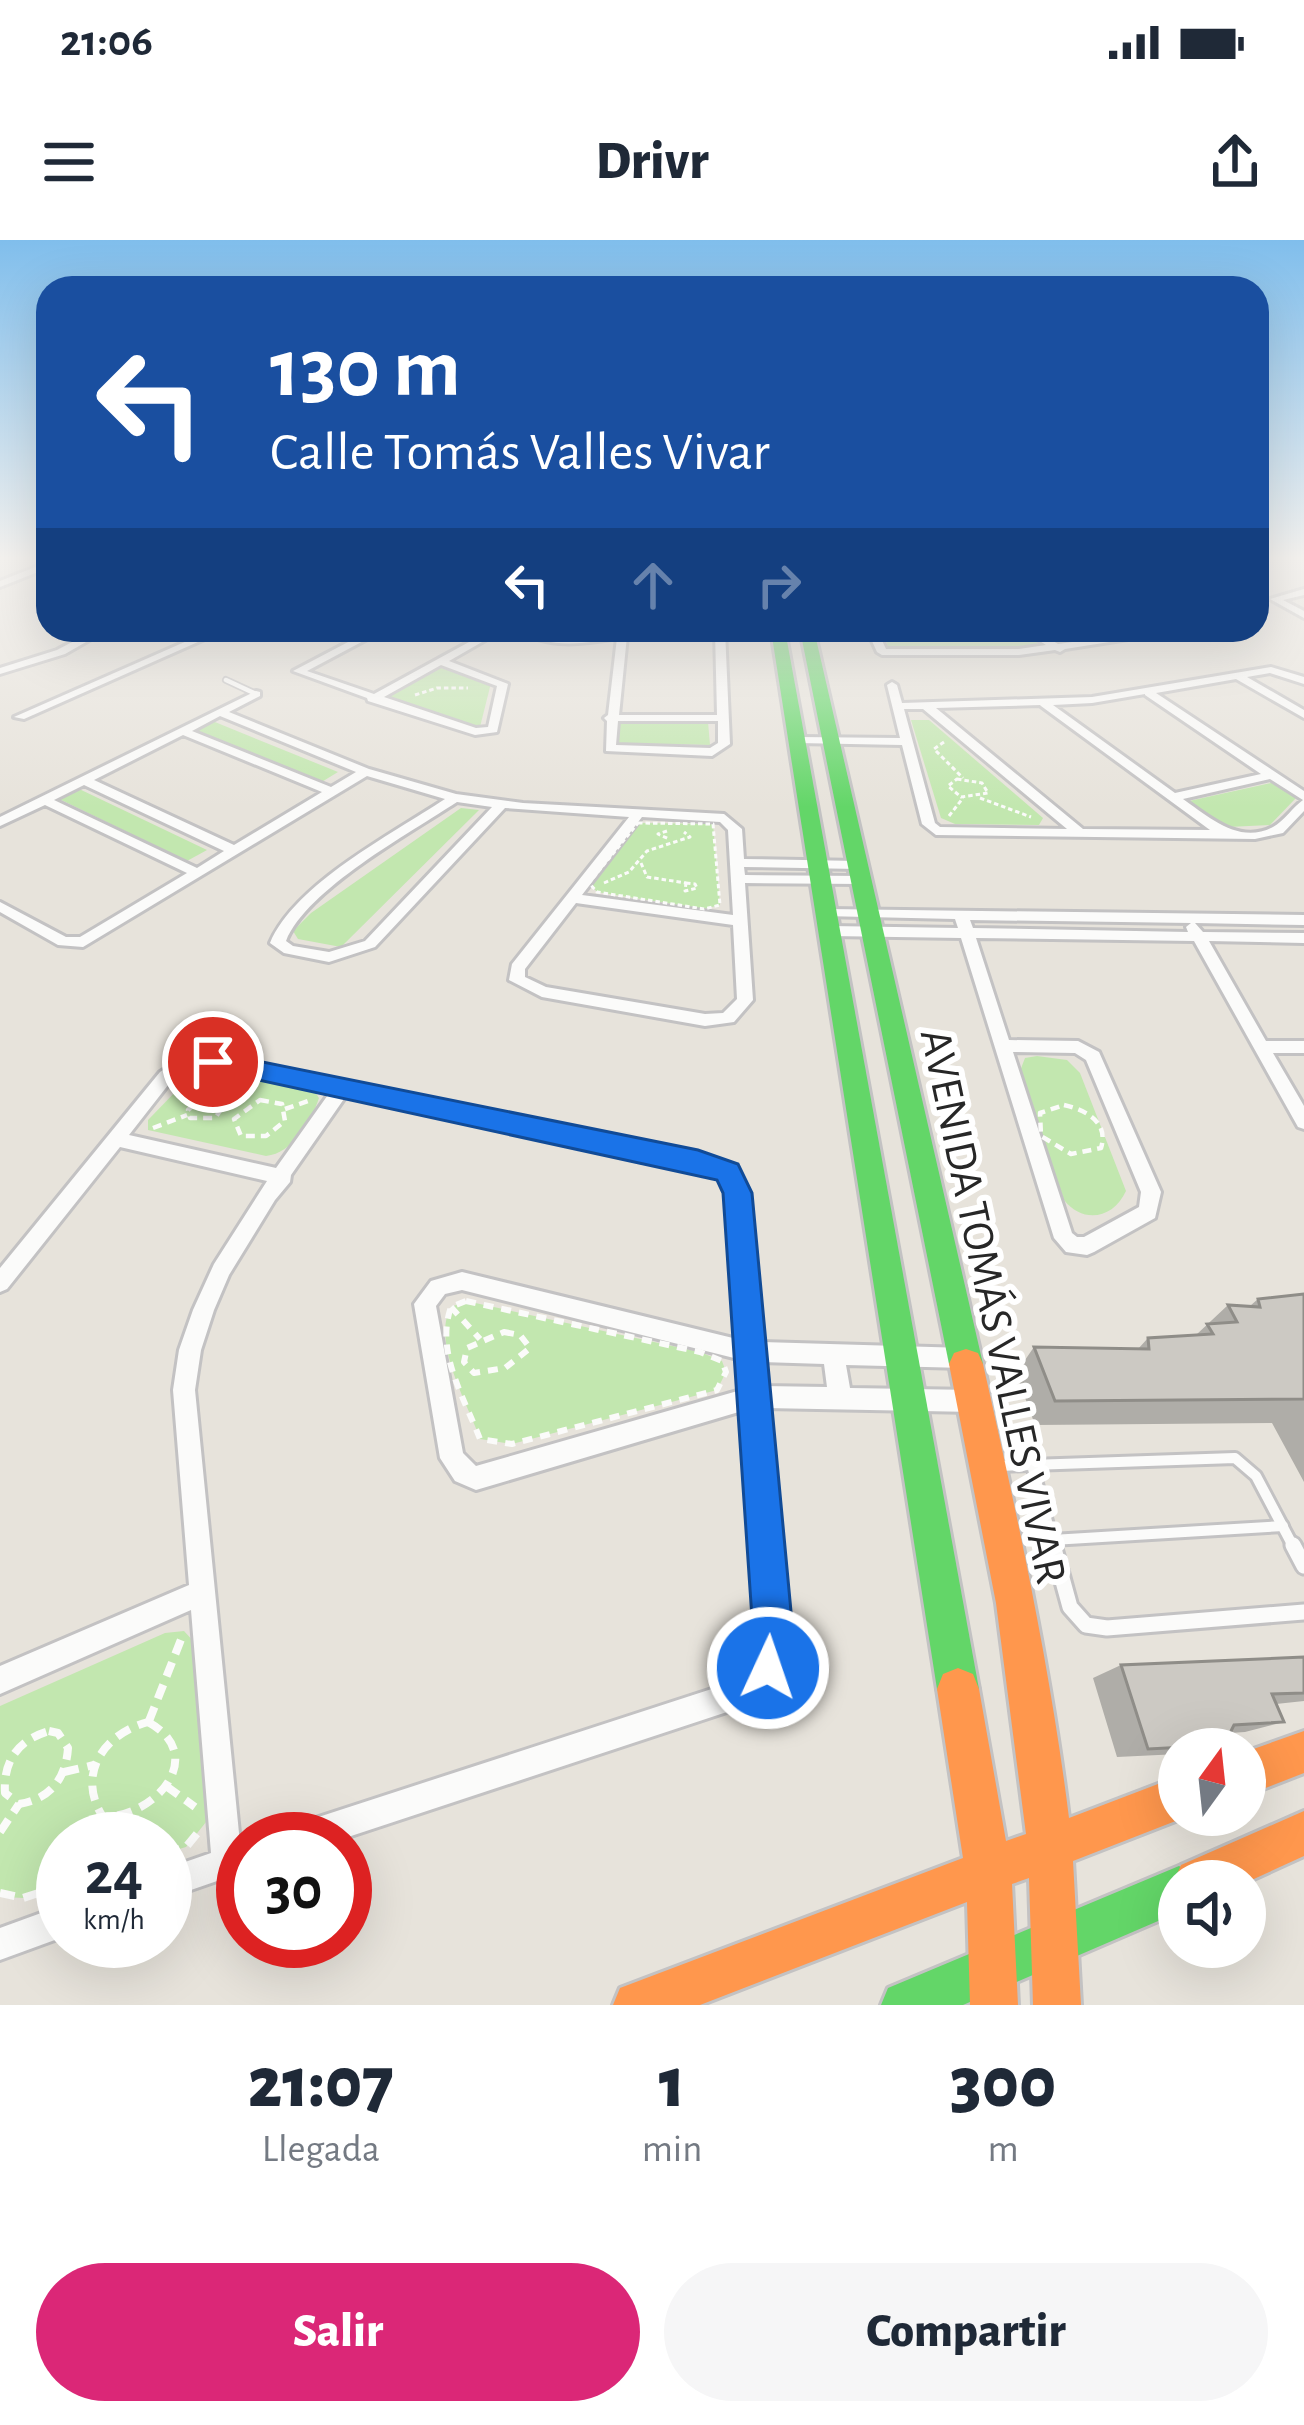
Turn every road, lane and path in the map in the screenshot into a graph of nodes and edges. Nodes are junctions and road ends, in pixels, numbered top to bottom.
1 (62, 642) edge
2 (80, 642) edge
3 (192, 642) edge
4 (355, 642) edge
5 (477, 642) edge
6 (621, 642) edge
7 (721, 642) edge
8 (778, 642) edge
9 (811, 642) edge
10 (875, 642) edge
11 (1047, 642) edge
12 (1097, 642) edge
13 (1060, 649) junction
14 (62, 652) junction
15 (440, 662) junction
16 (0, 671) edge
17 (1238, 676) junction
18 (226, 680) dead end
19 (1304, 681) edge
20 (892, 685) dead end
21 (473, 688) dead end
22 (1149, 693) junction
23 (256, 694) joint
24 (412, 695) dead end
25 (371, 699) junction
26 (1045, 704) junction
27 (925, 705) junction
28 (897, 706) junction
29 (220, 712) junction
30 (1304, 715) edge
31 (20, 717) dead end
32 (610, 718) junction
33 (723, 718) junction
34 (183, 730) junction
35 (943, 731) dead end
36 (798, 736) junction
37 (843, 737) junction
38 (905, 737) junction
39 (365, 772) junction
40 (1273, 775) junction
41 (963, 778) junction
42 (84, 780) junction
43 (332, 792) junction
44 (1173, 797) junction
45 (455, 798) junction
46 (963, 798) junction
47 (980, 798) junction
48 (45, 800) junction
49 (1304, 800) edge
50 (1026, 803) dead end
51 (501, 805) junction
52 (638, 814) junction
53 (0, 822) edge
54 (1041, 822) junction
55 (956, 824) dead end
56 (1018, 824) dead end
57 (1080, 833) junction
58 (1226, 835) junction
59 (669, 838) dead end
60 (235, 851) junction
61 (640, 861) junction
62 (737, 871) junction
63 (629, 872) junction
64 (821, 872) junction
65 (196, 873) junction
66 (860, 873) junction
67 (647, 877) junction
68 (686, 883) dead end
69 (593, 888) junction
70 (572, 898) junction
71 (0, 906) edge
72 (1187, 918) junction
73 (1304, 920) edge
74 (740, 921) junction
75 (830, 922) junction
76 (872, 922) junction
77 (964, 924) junction
78 (1198, 936) junction
79 (1304, 938) edge
80 (1004, 1046) junction
81 (1261, 1047) junction
82 (1304, 1047) edge
83 (203, 1080) dead end
84 (341, 1088) junction
85 (206, 1097) junction
86 (1032, 1108) dead end
87 (223, 1109) junction
88 (285, 1109) junction
89 (315, 1109) dead end
90 (239, 1112) junction
91 (1096, 1112) dead end
92 (188, 1115) junction
93 (148, 1120) dead end
94 (1304, 1122) edge
95 (1037, 1127) junction
96 (148, 1130) junction
97 (1104, 1132) junction
98 (167, 1137) dead end
99 (116, 1139) junction
100 (1044, 1145) dead end
101 (1111, 1149) dead end
102 (283, 1178) junction
103 (0, 1283) edge
104 (451, 1307) junction
105 (480, 1339) junction
106 (750, 1352) junction
107 (834, 1355) junction
108 (905, 1358) junction
109 (965, 1358) junction
110 (754, 1397) junction
111 (840, 1398) junction
112 (912, 1400) junction
113 (974, 1401) junction
114 (1032, 1465) junction
115 (988, 1466) junction
116 (1283, 1526) junction
117 (1052, 1540) junction
118 (1304, 1566) edge
119 (202, 1592) junction
120 (1304, 1612) edge
121 (184, 1631) junction
122 (165, 1633) dead end
123 (195, 1643) dead end
124 (0, 1680) edge
125 (148, 1722) junction
126 (1304, 1752) edge
127 (4, 1759) edge
128 (94, 1765) junction
129 (1266, 1766) edge
130 (64, 1772) junction
131 (166, 1786) junction
132 (19, 1804) junction
133 (1158, 1806) edge
134 (229, 1812) edge
135 (372, 1814) edge
136 (0, 1832) edge
137 (1304, 1833) edge
138 (192, 1840) edge
139 (1053, 1845) junction
140 (1244, 1860) edge
141 (986, 1868) junction
142 (0, 1893) edge
143 (36, 1894) edge
144 (1158, 1898) edge
145 (36, 1931) edge
146 (1059, 1943) junction
147 (0, 1944) edge
148 (996, 1966) junction
149 (637, 2005) edge
150 (905, 2005) edge
151 (994, 2005) edge
152 (1057, 2005) edge

1 - 14 street
2 - 14 street
3 - 31 street
4 - 25 street
5 - 15 street
6 - 32 street
7 - 33 street
8 - 36 main road, AVENIDA TOMÁS VALLES VIVAR
9 - 37 main road, AVENIDA TOMÁS VALLES VIVAR
10 - 13 street
11 - 13 street
12 - 13 street
14 - 16 street
15 - 25 street
15 - 25 street
17 - 19 street
17 - 22 street
17 - 30 street
18 - 23 lane
20 - 28 street
21 - 24 path
22 - 26 street
22 - 40 street
23 - 29 street
26 - 27 street
26 - 44 street
27 - 28 street
27 - 57 street
28 - 38 street
29 - 34 street
29 - 39 street
32 - 33 street
32 - 33 street
34 - 42 street
34 - 43 street
35 - 41 path
36 - 37 street
36 - 64 main road, AVENIDA TOMÁS VALLES VIVAR
37 - 38 street
37 - 66 main road, AVENIDA TOMÁS VALLES VIVAR
38 - 57 street
39 - 43 street
39 - 45 street
40 - 44 street
40 - 49 street
41 - 46 path
41 - 47 path
42 - 48 street
42 - 60 street
43 - 60 street
44 - 58 street
45 - 51 street
45 - 51 street
46 - 47 path
46 - 55 path
47 - 54 path
48 - 53 street
48 - 65 street
49 - 58 street
50 - 54 path
51 - 52 street
52 - 62 street
52 - 70 street
54 - 56 path
57 - 58 street
59 - 61 path
60 - 65 street
61 - 63 path
61 - 67 path
62 - 64 street
62 - 74 street
63 - 67 path
63 - 69 path
64 - 66 street
64 - 75 main road, AVENIDA TOMÁS VALLES VIVAR
65 - 71 street
66 - 76 main road, AVENIDA TOMÁS VALLES VIVAR
67 - 68 path
69 - 69 path
70 - 74 street
70 - 74 street
72 - 73 street
72 - 77 street
72 - 78 street
75 - 76 street
75 - 108 main road, AVENIDA TOMÁS VALLES VIVAR
76 - 77 street
76 - 109 main road, AVENIDA TOMÁS VALLES VIVAR
77 - 78 street
77 - 80 street
78 - 79 street
78 - 81 street
80 - 80 street
81 - 82 street
81 - 94 street
83 - 85 path
84 - 99 street
84 - 102 street
84 - 106 street
85 - 87 path
85 - 92 path
86 - 95 path
87 - 90 path
87 - 92 path
88 - 89 path
88 - 90 path
88 - 90 path
91 - 97 path
92 - 96 path
93 - 96 path
95 - 97 path
95 - 97 path
95 - 100 path
96 - 98 path
97 - 101 path
99 - 102 street
99 - 103 street
102 - 119 street
104 - 104 path
104 - 105 path
105 - 105 path
106 - 107 street
106 - 110 street
106 - 110 street
107 - 108 street
107 - 111 street
108 - 109 street
108 - 112 main road, AVENIDA TOMÁS VALLES VIVAR
109 - 113 main road, AVENIDA TOMÁS VALLES VIVAR
110 - 111 street
110 - 135 street
111 - 112 street
112 - 113 street
112 - 141 main road, AVENIDA TOMÁS VALLES VIVAR
113 - 115 main road, AVENIDA TOMÁS VALLES VIVAR
114 - 115 lane
114 - 116 lane
114 - 117 lane
115 - 139 main road, AVENIDA TOMÁS VALLES VIVAR
116 - 117 lane
116 - 118 lane
117 - 120 lane
119 - 124 street
119 - 134 street
121 - 122 path
121 - 123 path
121 - 125 path
125 - 128 path
125 - 131 path
126 - 129 main road
127 - 130 path
127 - 132 path
128 - 130 path
128 - 131 path
130 - 132 path
131 - 138 path
132 - 136 path
133 - 139 main road
137 - 140 main road
139 - 141 main road
139 - 146 main road, AVENIDA TOMÁS VALLES VIVAR
141 - 148 main road, AVENIDA TOMÁS VALLES VIVAR
141 - 149 main road
142 - 143 path
144 - 146 main road
145 - 147 street
146 - 148 main road
146 - 152 main road, AVENIDA TOMÁS VALLES VIVAR
148 - 150 main road
148 - 151 main road, AVENIDA TOMÁS VALLES VIVAR

